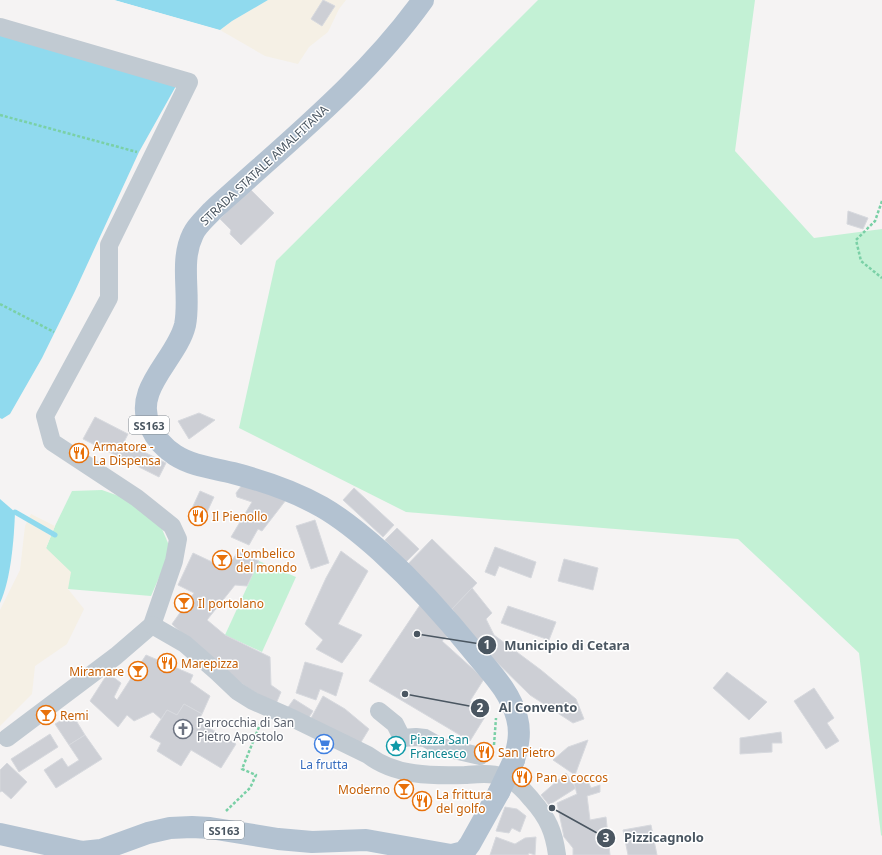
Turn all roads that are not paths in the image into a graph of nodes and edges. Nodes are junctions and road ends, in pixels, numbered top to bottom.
1 (423, 0) edge
2 (0, 27) edge
3 (152, 625) junction
4 (379, 711) dead end
5 (7, 738) dead end
6 (484, 757) dead end
7 (0, 834) edge
8 (458, 854) edge
9 (557, 855) edge

1 - 8 main road, STRADA STATALE AMALFITANA / SS163, bridge
2 - 3 street
3 - 5 street
3 - 9 street
4 - 6 street
7 - 8 main road, STRADA STATALE AMALFITANA / SS163

